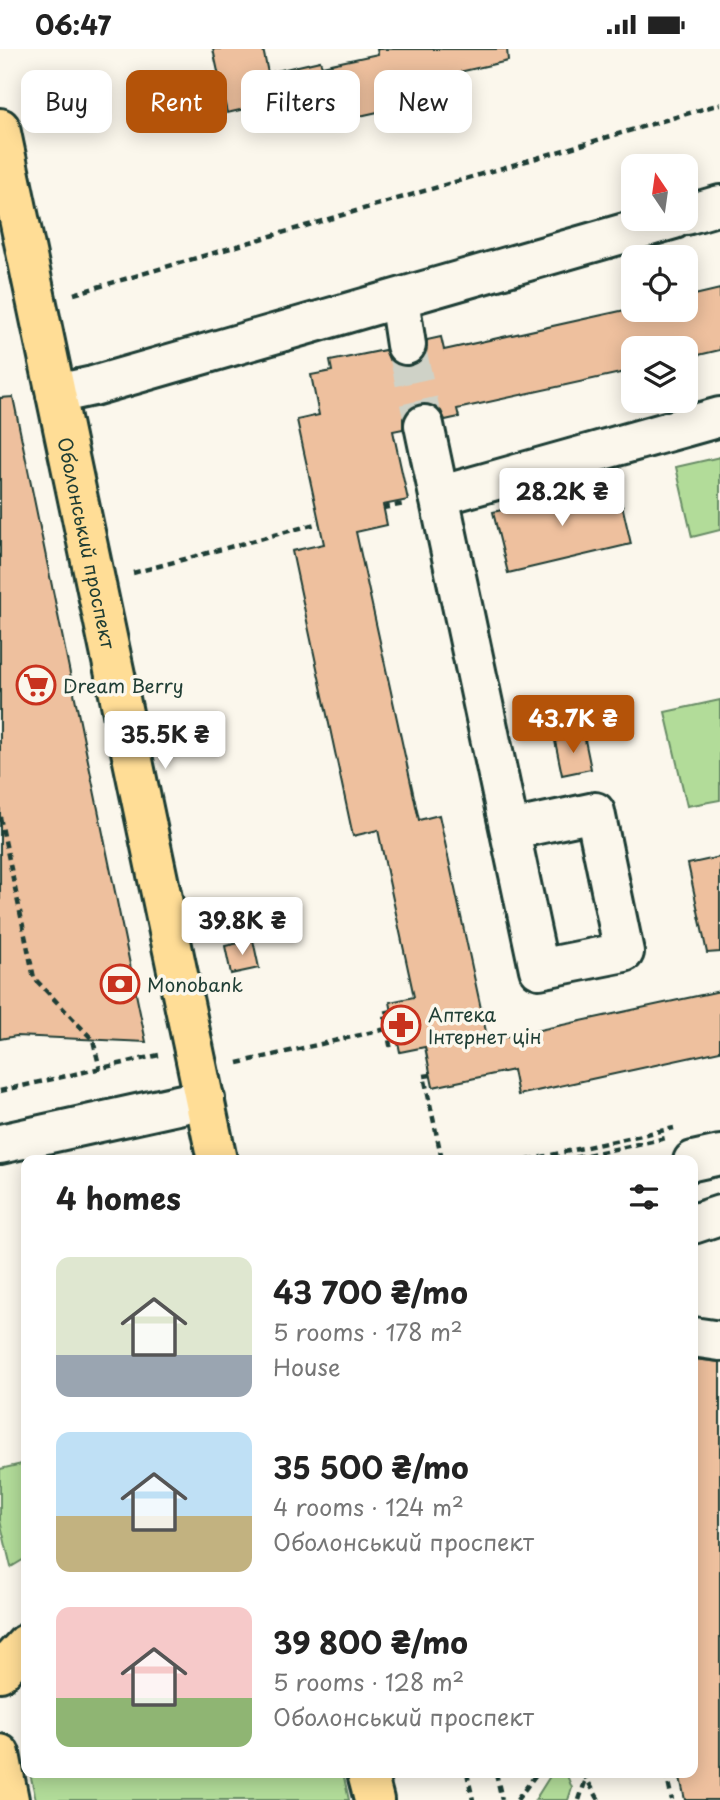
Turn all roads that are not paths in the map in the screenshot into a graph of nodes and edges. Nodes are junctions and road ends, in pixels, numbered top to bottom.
1 (0, 128) edge
2 (720, 205) edge
3 (698, 211) edge
4 (633, 231) edge
5 (399, 299) junction
6 (406, 345) tunnel mouth
7 (56, 394) junction
8 (720, 417) edge
9 (424, 425) tunnel mouth
10 (439, 496) junction
11 (510, 829) dead end
12 (205, 1099) junction
13 (681, 1141) edge
14 (0, 1144) edge
15 (216, 1155) edge
16 (720, 1155) edge
17 (720, 1215) edge
18 (698, 1222) edge
19 (698, 1338) edge
20 (720, 1341) edge
21 (21, 1649) edge
22 (0, 1672) edge
23 (0, 1754) edge
24 (368, 1778) edge
25 (9, 1800) edge
26 (374, 1800) edge

1 - 7 main road, Оболонський проспект
2 - 3 lane
4 - 5 lane
5 - 6 lane
5 - 7 lane
7 - 12 main road, Оболонський проспект
8 - 10 lane
9 - 10 lane
10 - 11 lane
12 - 14 lane
12 - 15 main road, Оболонський проспект
13 - 16 lane
17 - 18 lane
19 - 20 lane
21 - 22 main road
23 - 25 main road
24 - 26 main road

